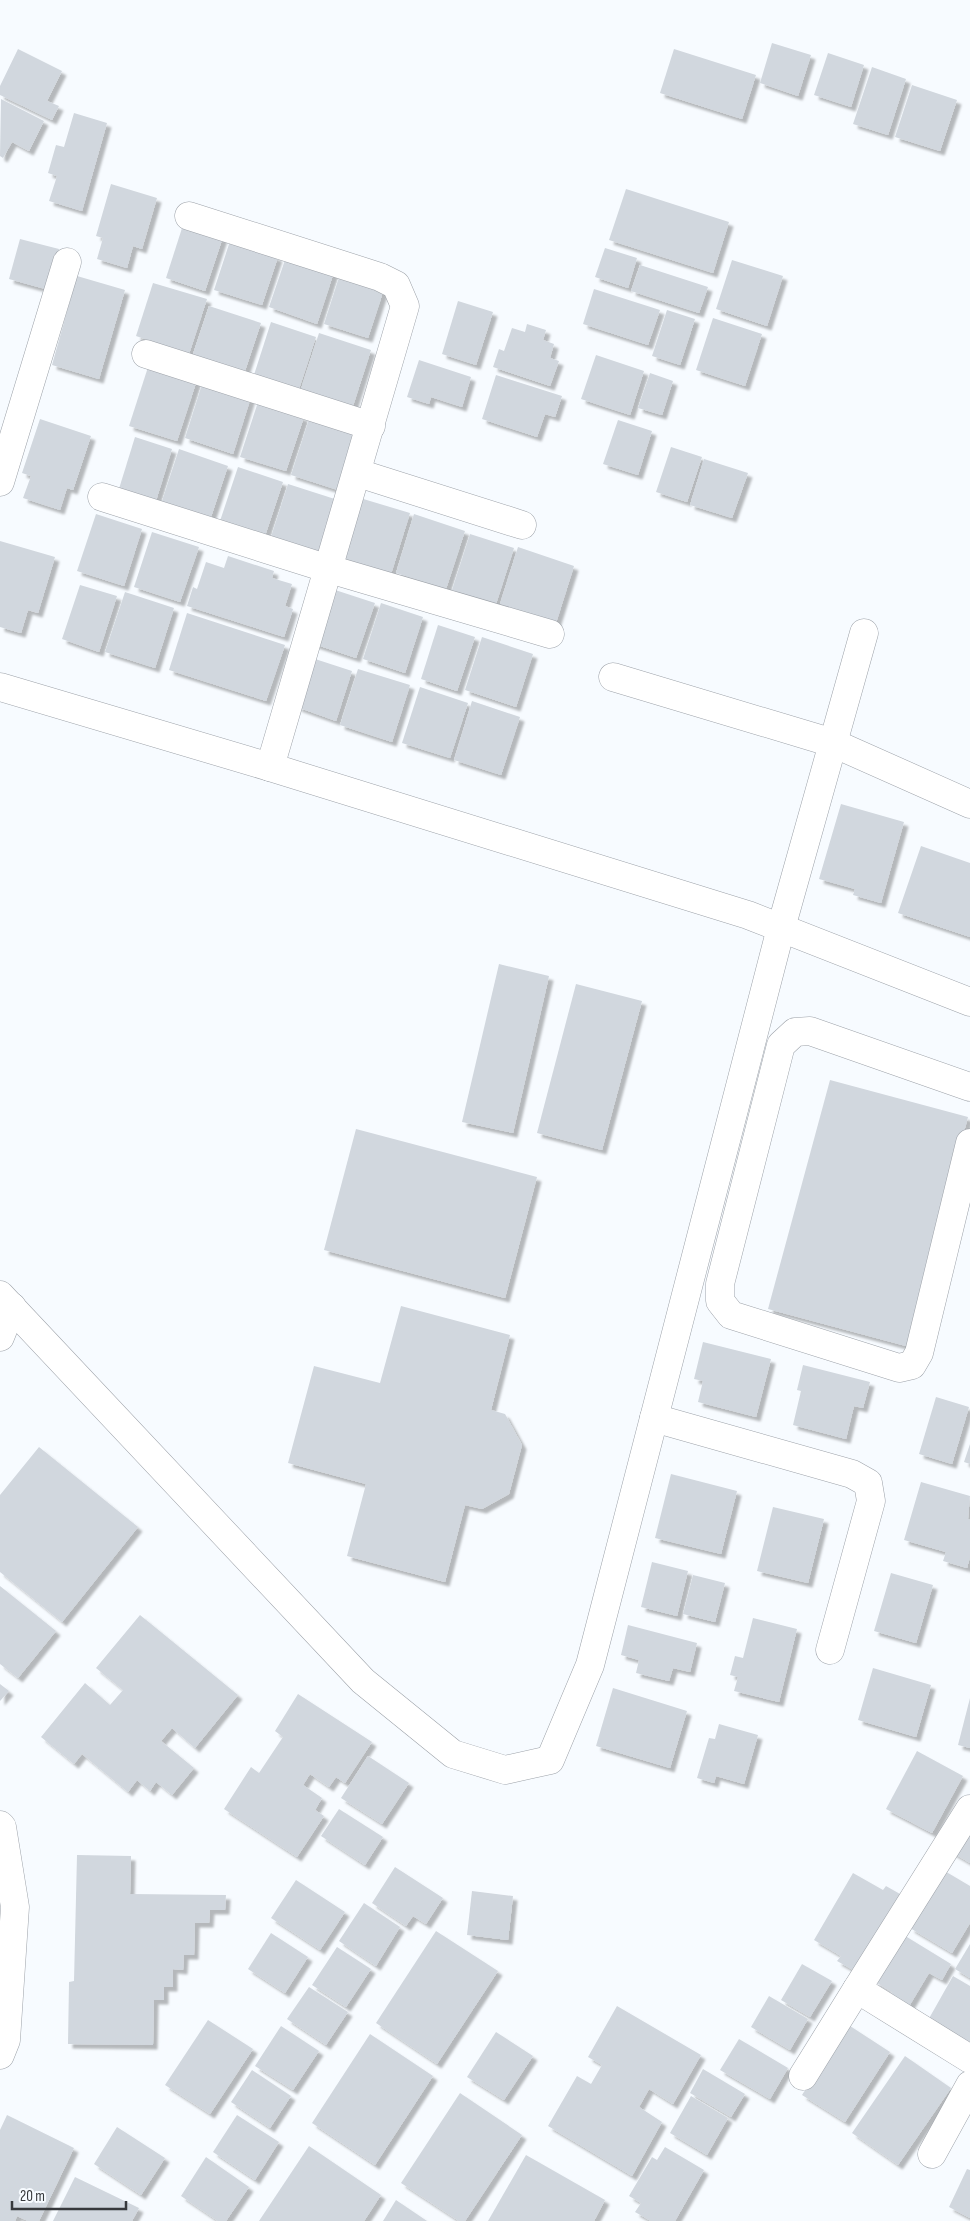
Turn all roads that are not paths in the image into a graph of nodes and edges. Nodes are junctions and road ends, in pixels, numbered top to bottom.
1 (189, 216) dead end
2 (67, 262) dead end
3 (146, 354) dead end
4 (371, 426) junction
5 (358, 473) junction
6 (0, 482) edge
7 (102, 497) dead end
8 (522, 525) dead end
9 (329, 569) junction
10 (864, 633) dead end
11 (550, 634) dead end
12 (613, 677) dead end
13 (0, 687) edge
14 (833, 743) junction
15 (270, 767) junction
16 (970, 804) edge
17 (781, 928) junction
18 (970, 1002) edge
19 (970, 1087) edge
20 (970, 1143) edge
21 (6, 1301) edge
22 (0, 1336) edge
23 (654, 1418) junction
24 (830, 1650) dead end
25 (970, 1809) edge
26 (0, 1824) edge
27 (857, 1989) junction
28 (0, 2055) edge
29 (970, 2059) edge
30 (804, 2076) dead end
31 (970, 2085) edge
32 (932, 2154) dead end

1 - 4 street
2 - 6 street
3 - 4 street
4 - 5 street
5 - 8 street
5 - 9 street
7 - 9 street
9 - 11 street
9 - 15 street
10 - 14 street
12 - 14 street
13 - 15 street
14 - 16 street
14 - 17 street
15 - 17 street
17 - 18 street
17 - 23 street
19 - 20 street
21 - 22 street
21 - 23 street
23 - 24 street
25 - 27 street
26 - 28 street
27 - 29 street
27 - 30 street
31 - 32 street

